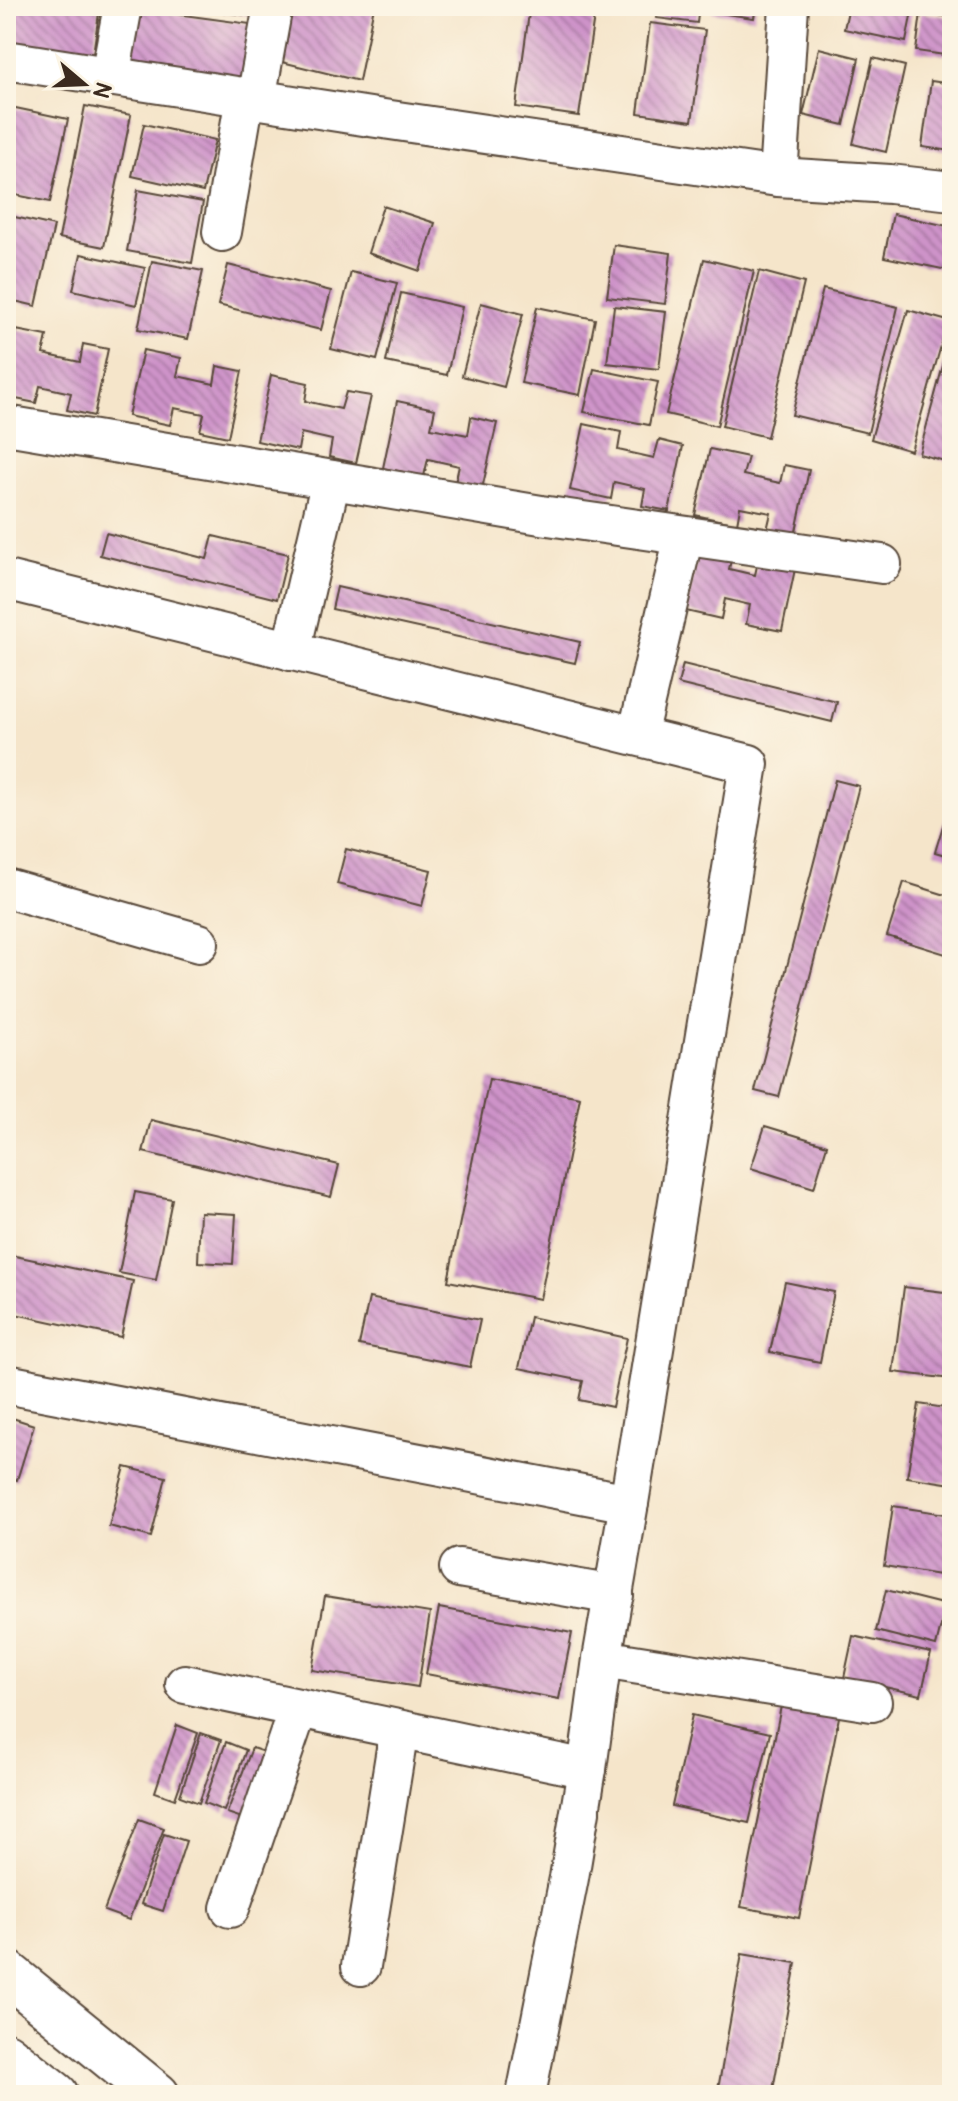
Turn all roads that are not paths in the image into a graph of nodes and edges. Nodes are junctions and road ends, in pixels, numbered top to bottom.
1 (123, 6) edge
2 (273, 6) edge
3 (789, 6) edge
4 (6, 60) edge
5 (110, 76) junction
6 (250, 98) junction
7 (778, 177) junction
8 (952, 191) edge
9 (222, 232) dead end
10 (6, 425) edge
11 (331, 480) junction
12 (684, 536) junction
13 (882, 564) dead end
14 (6, 580) edge
15 (291, 651) junction
16 (637, 736) junction
17 (6, 888) edge
18 (199, 943) dead end
19 (6, 1384) edge
20 (629, 1503) junction
21 (459, 1568) dead end
22 (614, 1595) junction
23 (602, 1659) junction
24 (185, 1684) dead end
25 (872, 1702) dead end
26 (298, 1709) junction
27 (399, 1730) junction
28 (587, 1769) junction
29 (230, 1908) dead end
30 (361, 1966) dead end
31 (6, 1972) edge
32 (6, 2055) edge
33 (56, 2095) edge
34 (157, 2095) edge
35 (526, 2095) edge

1 - 5 street
2 - 6 street
3 - 7 street
4 - 5 street
5 - 6 street
6 - 7 street
6 - 9 street
7 - 8 street
10 - 11 street
11 - 12 street
11 - 15 street
12 - 13 street
12 - 16 street
14 - 15 street
15 - 16 street
16 - 20 street
17 - 18 street
19 - 20 street
20 - 22 street
21 - 22 street
22 - 23 street
23 - 25 street
23 - 28 street
24 - 26 street
26 - 27 street
26 - 29 street
27 - 28 street
27 - 30 street
28 - 35 street
31 - 34 main road
32 - 33 main road

